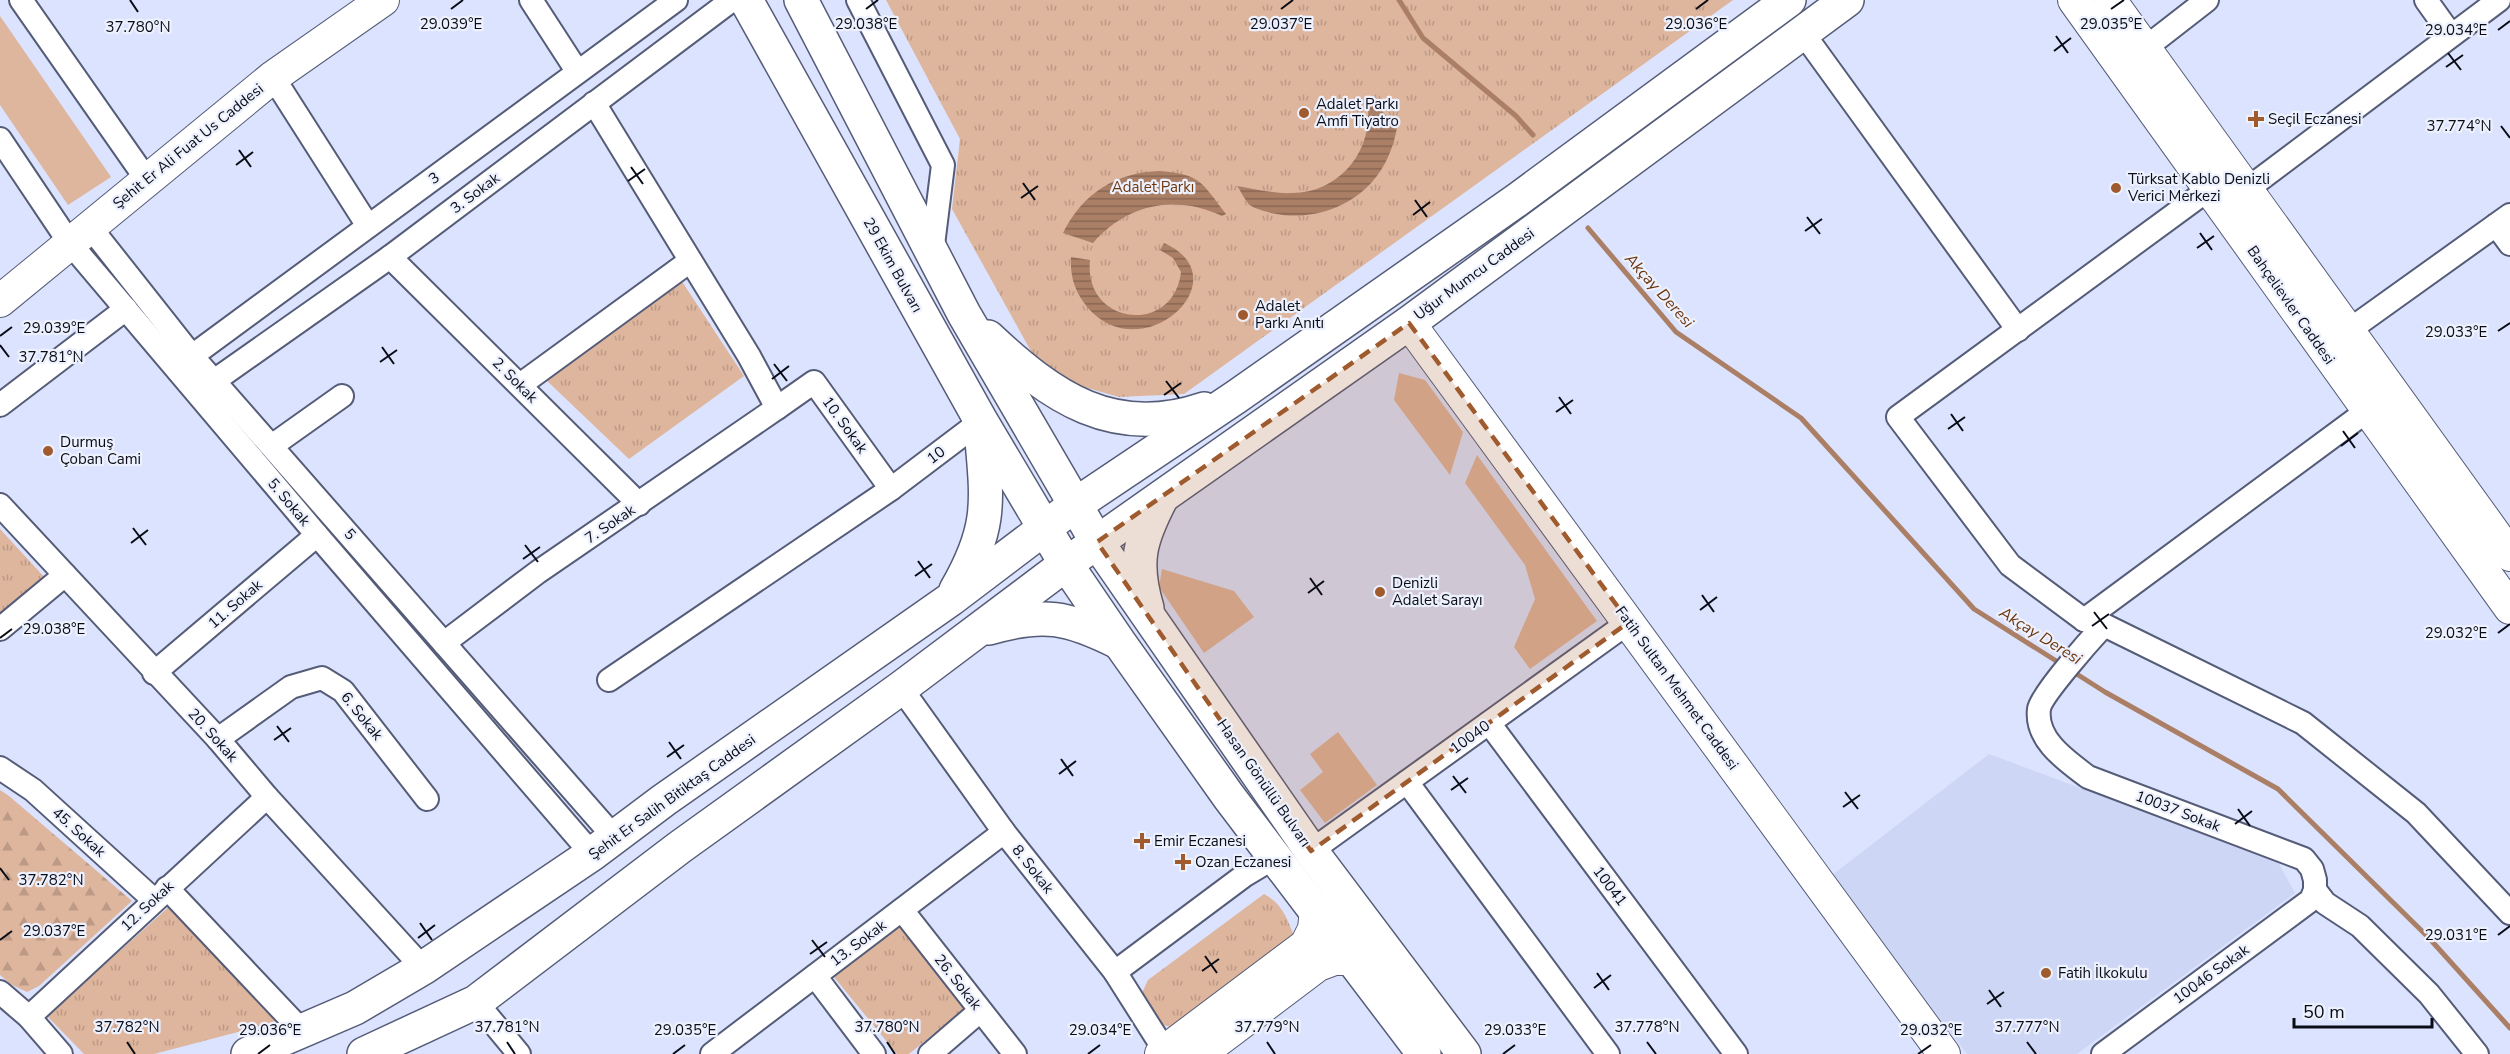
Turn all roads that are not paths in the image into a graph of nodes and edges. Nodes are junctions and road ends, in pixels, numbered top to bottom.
1 (21, 0) edge
2 (383, 0) edge
3 (531, 0) edge
4 (676, 0) edge
5 (732, 0) edge
6 (746, 0) edge
7 (801, 0) edge
8 (858, 0) edge
9 (1789, 0) edge
10 (1847, 0) edge
11 (2074, 0) edge
12 (2110, 0) edge
13 (2207, 0) edge
14 (2426, 0) edge
15 (2499, 0) edge
16 (1803, 33) junction
17 (2451, 35) junction
18 (2144, 49) junction
19 (577, 71) junction
20 (273, 77) junction
21 (594, 103) junction
22 (0, 139) edge
23 (147, 180) junction
24 (2240, 180) junction
25 (2208, 190) junction
26 (2503, 220) edge
27 (368, 226) junction
28 (80, 235) junction
29 (2510, 244) edge
30 (932, 255) junction
31 (390, 257) junction
32 (690, 261) junction
33 (0, 301) edge
34 (126, 309) junction
35 (964, 314) junction
36 (1408, 323) junction
37 (2018, 330) junction
38 (2349, 331) junction
39 (192, 356) junction
40 (214, 381) junction
41 (520, 385) junction
42 (342, 396) dead end
43 (1236, 397) junction
44 (0, 405) edge
45 (777, 408) junction
46 (2367, 411) junction
47 (981, 422) junction
48 (273, 446) junction
49 (891, 489) junction
50 (1163, 495) junction
51 (639, 504) junction
52 (1075, 506) junction
53 (1, 507) edge
54 (1044, 528) junction
55 (317, 535) junction
56 (1097, 542) junction
57 (2510, 555) edge
58 (1066, 564) junction
59 (65, 575) junction
60 (951, 599) junction
61 (2510, 608) edge
62 (1151, 621) junction
63 (1629, 622) junction
64 (2094, 622) junction
65 (0, 629) edge
66 (976, 631) junction
67 (1119, 642) junction
68 (444, 643) junction
69 (154, 673) junction
70 (609, 680) dead end
71 (901, 688) junction
72 (1489, 723) junction
73 (218, 739) junction
74 (0, 768) edge
75 (1407, 782) junction
76 (267, 797) junction
77 (428, 799) dead end
78 (1004, 832) junction
79 (603, 846) junction
80 (1311, 851) junction
81 (1275, 857) junction
82 (2315, 890) junction
83 (160, 894) junction
84 (902, 910) junction
85 (1316, 910) junction
86 (2510, 913) edge
87 (1353, 959) junction
88 (423, 968) junction
89 (1115, 972) junction
90 (815, 976) junction
91 (0, 992) edge
92 (476, 1002) junction
93 (980, 1011) junction
94 (29, 1017) junction
95 (302, 1031) junction
96 (1730, 1052) edge
97 (1163, 1053) edge
98 (61, 1054) edge
99 (248, 1054) edge
100 (364, 1054) edge
101 (519, 1054) edge
102 (712, 1054) edge
103 (874, 1054) edge
104 (930, 1054) edge
105 (1015, 1054) edge
106 (1200, 1054) edge
107 (1424, 1054) edge
108 (1464, 1054) edge
109 (1608, 1054) edge
110 (1944, 1054) edge
111 (2103, 1054) edge
112 (2477, 1054) edge

1 - 23 street
2 - 20 street, Şehit Er Ali Fuat Us Caddesi
3 - 19 street
4 - 19 street, 3
5 - 21 street, 3. Sokak
6 - 47 main road, 29 Ekim Bulvarı
7 - 30 main road
8 - 30 street
9 - 43 main road
10 - 16 main road, Uğur Mumcu Caddesi
11 - 25 street, Bahçelievler Caddesi
12 - 18 street, Bahçelievler Caddesi
13 - 18 street
14 - 17 street
15 - 17 street
16 - 36 main road, Uğur Mumcu Caddesi
16 - 37 street
17 - 24 street
18 - 24 street, Bahçelievler Caddesi
19 - 27 street, 3
20 - 23 street, Şehit Er Ali Fuat Us Caddesi
20 - 27 street
21 - 31 street, 3. Sokak
21 - 32 street
22 - 28 street, 5. Sokak
23 - 28 street, Şehit Er Ali Fuat Us Caddesi
24 - 25 street
24 - 38 street, Bahçelievler Caddesi
25 - 37 street
25 - 46 street, Bahçelievler Caddesi
26 - 29 street
26 - 38 street
27 - 39 street, 3
28 - 33 street, Şehit Er Ali Fuat Us Caddesi
28 - 34 street, 5. Sokak
28 - 39 street, 5
30 - 35 main road
31 - 40 street, 3. Sokak
31 - 41 street, 2. Sokak
32 - 41 street
32 - 45 street
34 - 44 street
34 - 55 street, 5. Sokak
35 - 43 main road
35 - 52 main road
36 - 50 main road, Uğur Mumcu Caddesi
36 - 63 street, Fatih Sultan Mehmet Caddesi
37 - 64 street
38 - 57 street, Bahçelievler Caddesi
39 - 40 street, 5
40 - 48 street, 5
41 - 51 street, 2. Sokak
42 - 48 street
43 - 52 main road
45 - 49 street, 10. Sokak
45 - 51 street, 7. Sokak
46 - 61 street, Bahçelievler Caddesi
46 - 64 street
47 - 49 street, 10
47 - 54 main road, 29 Ekim Bulvarı
47 - 60 main road
48 - 68 street, 5
49 - 70 street
50 - 56 main road, Uğur Mumcu Caddesi
50 - 62 main road
51 - 68 street, 7. Sokak
52 - 54 main road, Şehit Er Salih Bitiktaş Caddesi
52 - 56 main road, Hasan Gönüllü Bulvarı
53 - 59 street, 20. Sokak
54 - 58 main road
54 - 60 main road, Şehit Er Salih Bitiktaş Caddesi
55 - 69 street, 11. Sokak
55 - 79 street, 5. Sokak
56 - 58 main road
56 - 62 main road, Hasan Gönüllü Bulvarı
58 - 66 main road
58 - 67 main road
59 - 65 street
59 - 69 street, 20. Sokak
60 - 79 main road, Şehit Er Salih Bitiktaş Caddesi
62 - 80 main road, Hasan Gönüllü Bulvarı
63 - 72 street, 10040
63 - 110 street, Fatih Sultan Mehmet Caddesi
64 - 82 street, 10037 Sokak
64 - 86 street
66 - 67 main road
66 - 71 main road
67 - 81 main road
68 - 79 street, 5
69 - 73 street, 20. Sokak
71 - 78 street, 8. Sokak
71 - 92 main road
72 - 75 street, 10040
72 - 96 street, 10041
73 - 76 street, 20. Sokak
73 - 77 street, 6. Sokak
74 - 83 street, 45. Sokak
75 - 80 street, 10040
75 - 109 street
76 - 83 street, 12. Sokak
76 - 88 street, 20. Sokak
78 - 84 street, 13. Sokak
78 - 89 street, 8. Sokak
79 - 88 main road, Şehit Er Salih Bitiktaş Caddesi
80 - 108 main road, Hasan Gönüllü Bulvarı
81 - 85 main road
81 - 89 street
82 - 111 street, 10046 Sokak
82 - 112 street, 10037 Sokak
83 - 94 street, 12. Sokak
83 - 95 street, 45. Sokak
84 - 90 street, 13. Sokak
84 - 93 street, 26. Sokak
85 - 87 main road
85 - 97 street
87 - 106 street
87 - 107 main road
88 - 95 main road, Şehit Er Salih Bitiktaş Caddesi
89 - 97 street, 8. Sokak
90 - 102 street, 13. Sokak
90 - 103 street
91 - 94 street
92 - 100 main road
92 - 101 street
93 - 104 street
93 - 105 street, 26. Sokak
94 - 98 street
95 - 99 main road, Şehit Er Salih Bitiktaş Caddesi

